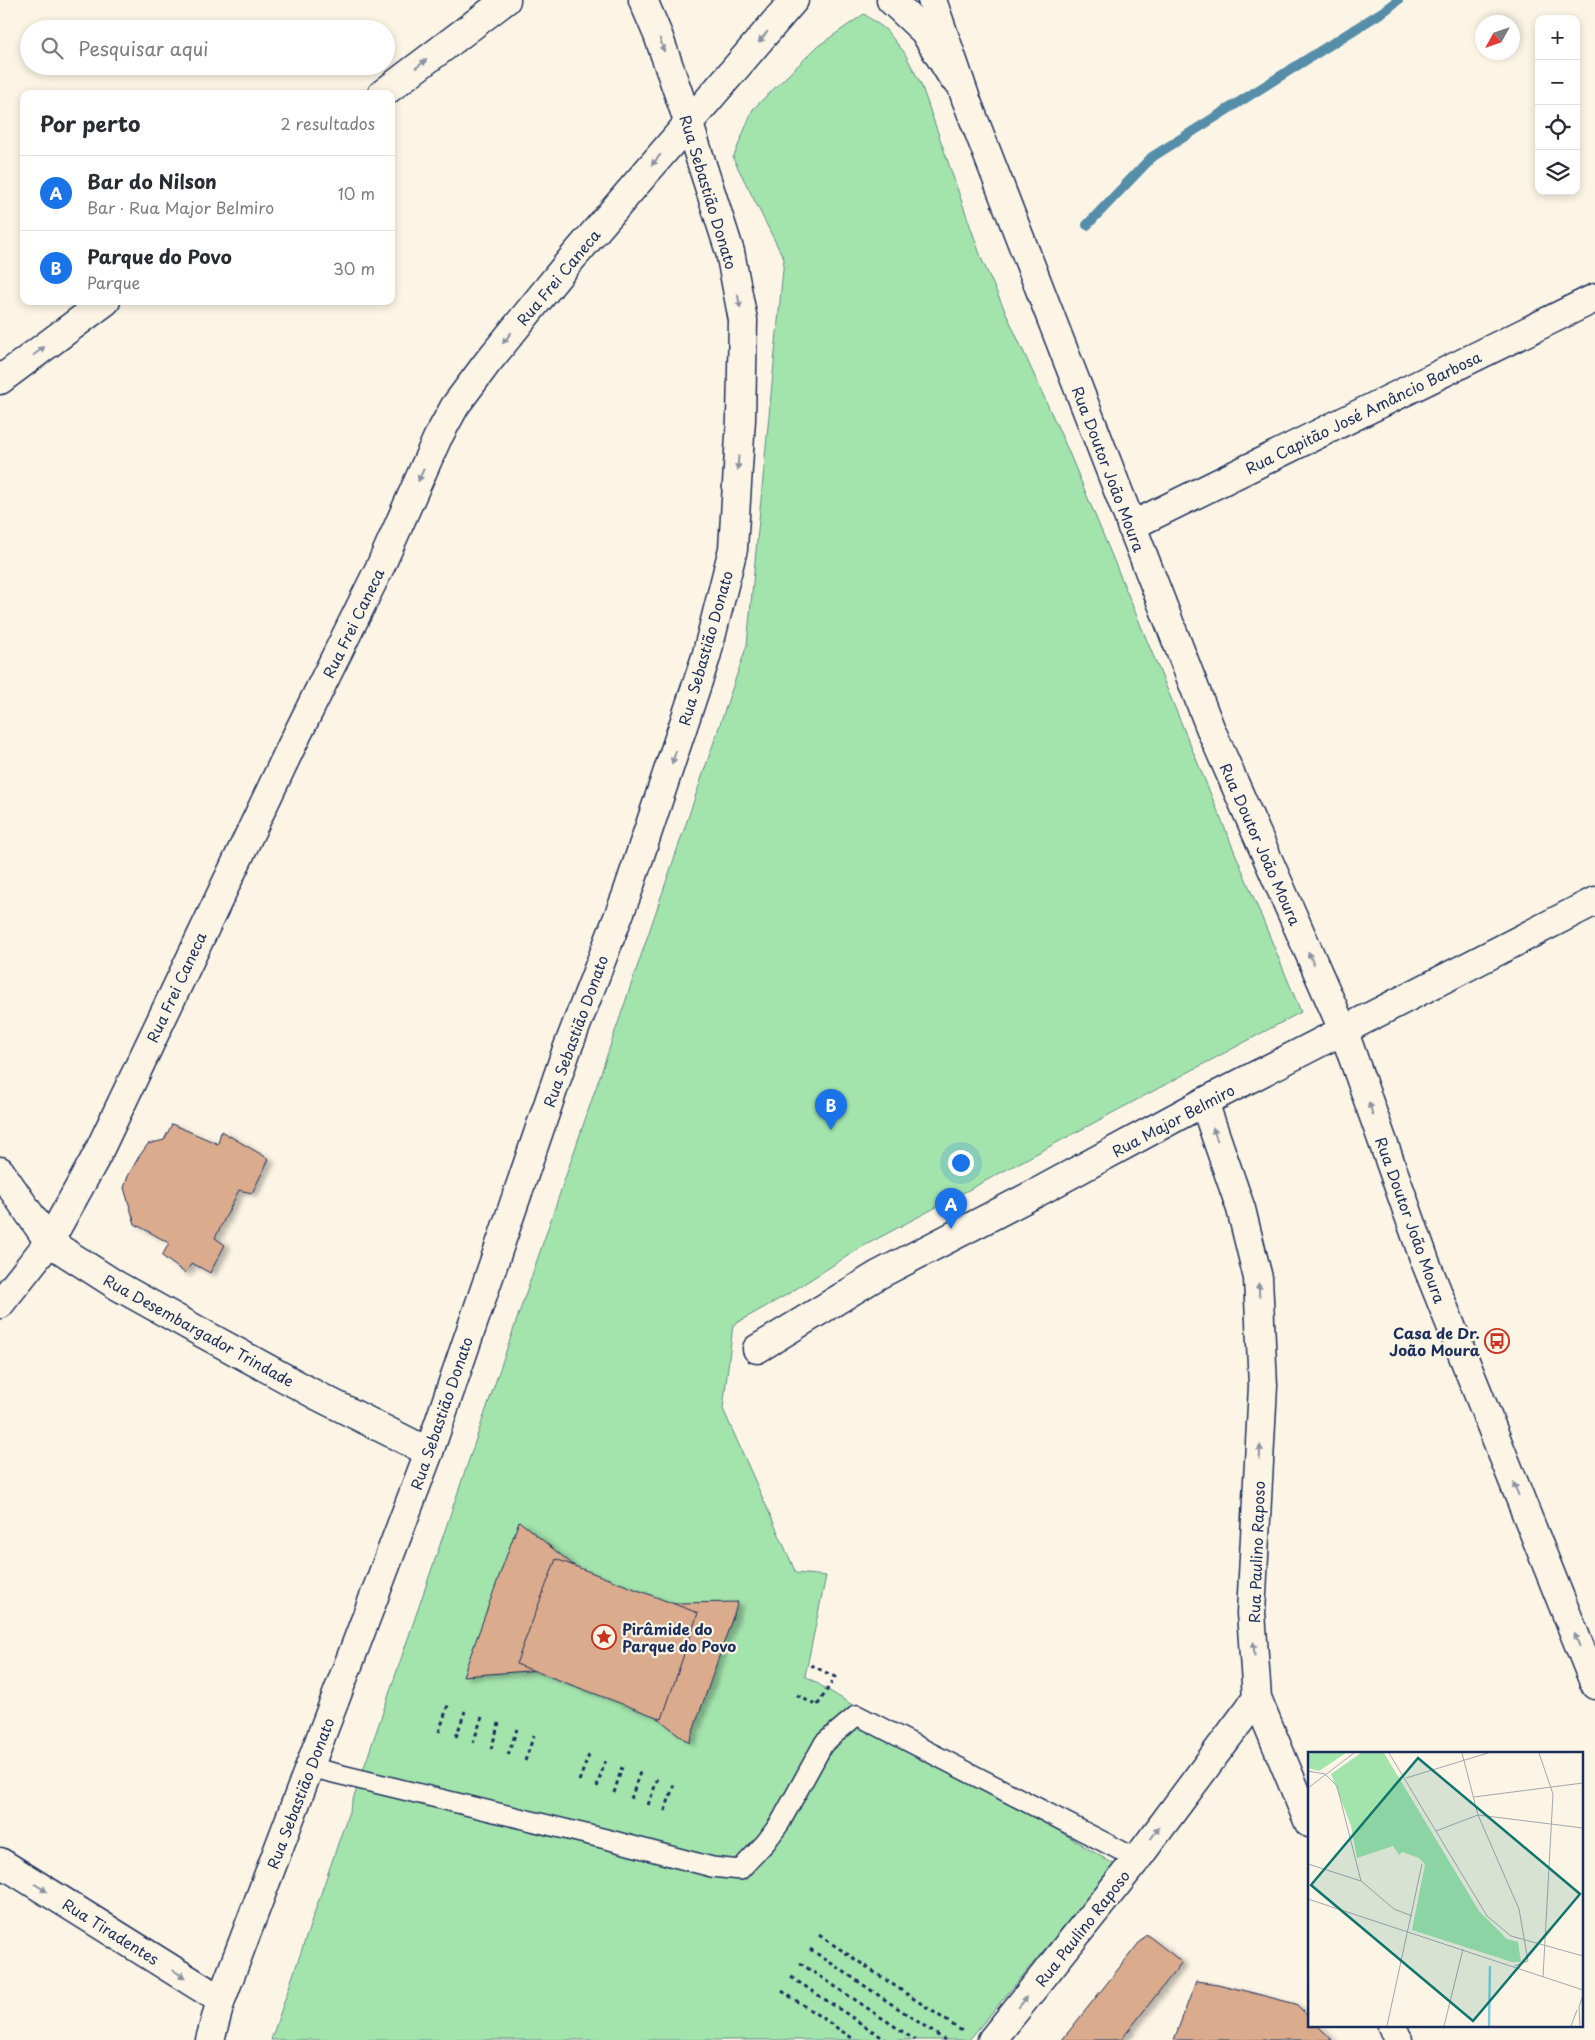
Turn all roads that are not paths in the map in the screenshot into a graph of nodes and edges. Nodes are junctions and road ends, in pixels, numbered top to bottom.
1 (506, 0) edge
2 (643, 0) edge
3 (794, 0) edge
4 (891, 0) edge
5 (932, 0) edge
6 (387, 90) edge
7 (966, 98) junction
8 (688, 121) junction
9 (1595, 298) edge
10 (101, 305) edge
11 (0, 380) edge
12 (1131, 526) junction
13 (1595, 902) edge
14 (1344, 1032) junction
15 (1204, 1102) junction
16 (0, 1171) edge
17 (49, 1242) junction
18 (0, 1304) edge
19 (757, 1349) dead end
20 (429, 1452) junction
21 (1595, 1685) edge
22 (1258, 1698) junction
23 (309, 1767) junction
24 (1308, 1821) edge
25 (1137, 1859) junction
26 (0, 1862) edge
27 (221, 2000) junction
28 (1393, 2028) edge
29 (210, 2040) edge
30 (992, 2040) edge
31 (1398, 2040) edge

6 -> 1 street
2 -> 8 street, Rua Sebastião Donato
3 -> 8 street, Rua Frei Caneca
4 - 7 street
5 - 7 street, Rua Doutor João Moura
7 - 12 street, Rua Doutor João Moura
8 -> 17 street, Rua Frei Caneca
8 -> 20 street, Rua Sebastião Donato
9 - 12 street, Rua Capitão José Amâncio Barbosa
11 -> 10 street
14 -> 12 street, Rua Doutor João Moura
13 - 14 street, Rua Major Belmiro
14 - 15 street, Rua Major Belmiro
21 -> 14 street, Rua Doutor João Moura
15 - 19 street, Rua Major Belmiro
22 -> 15 street, Rua Paulino Raposo
16 - 17 street, Rua Desembargador Trindade
17 - 18 street, Rua Frei Caneca
17 - 20 street, Rua Desembargador Trindade
20 - 23 street, Rua Sebastião Donato
22 - 24 street
25 -> 22 street, Rua Paulino Raposo
23 - 25 lane
23 - 27 street, Rua Sebastião Donato
30 -> 25 street, Rua Paulino Raposo
26 -> 27 street, Rua Tiradentes
27 - 29 street, Rua Sebastião Donato
28 - 31 street

